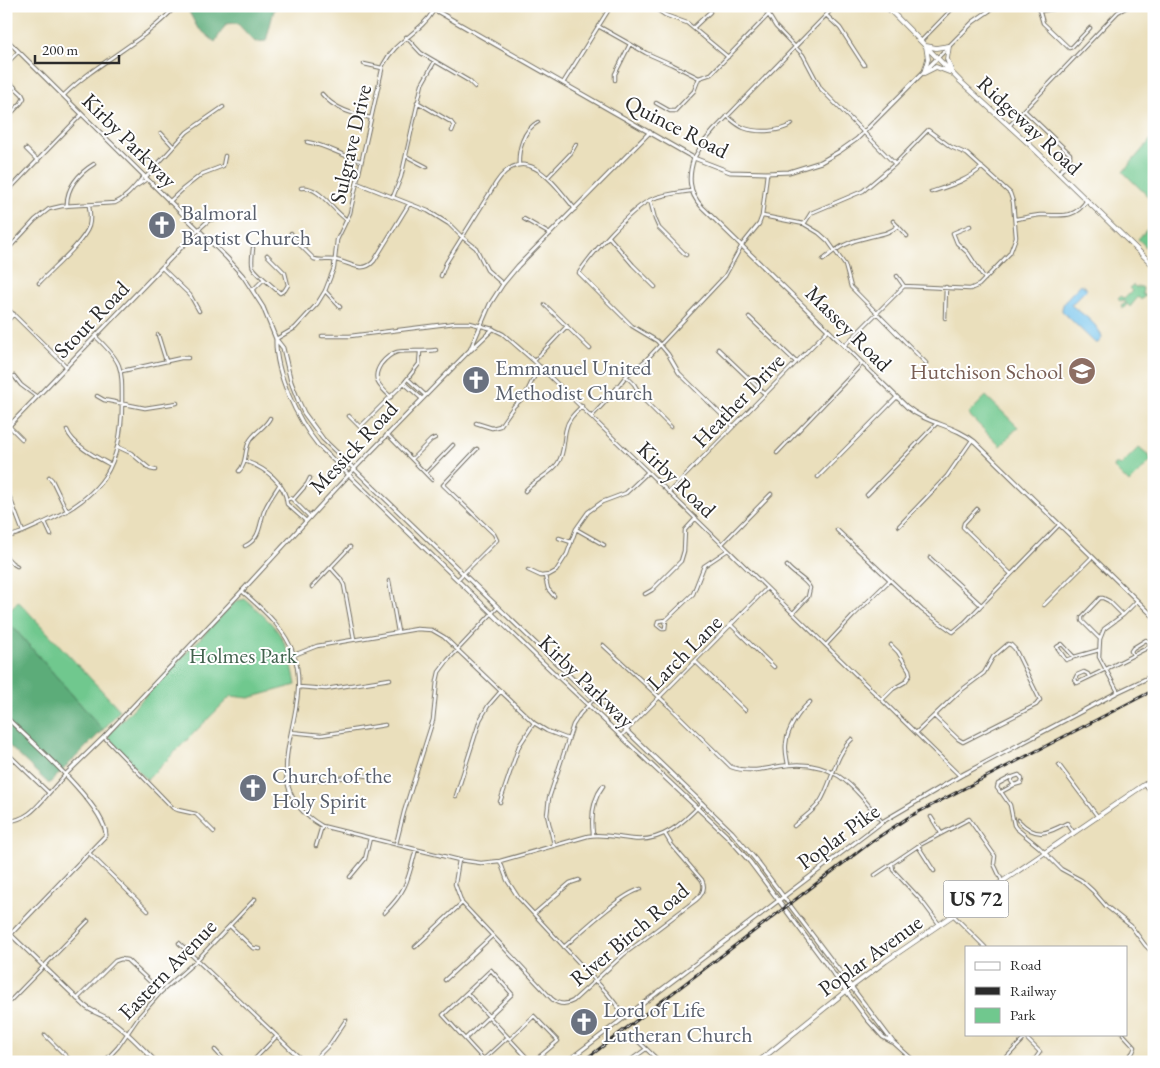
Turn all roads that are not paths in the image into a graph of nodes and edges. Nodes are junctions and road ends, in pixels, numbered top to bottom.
1 (176, 6) edge
2 (428, 6) edge
3 (611, 6) edge
4 (762, 6) edge
5 (777, 6) edge
6 (835, 6) edge
7 (886, 6) edge
8 (954, 6) edge
9 (1038, 6) edge
10 (1112, 6) edge
11 (1129, 6) edge
12 (994, 7) edge
13 (434, 10) junction
14 (660, 11) dead end
15 (1039, 11) junction
16 (710, 12) dead end
17 (826, 15) junction
18 (768, 16) junction
19 (598, 26) junction
20 (693, 28) junction
21 (1090, 28) dead end
22 (406, 37) junction
23 (6, 39) edge
24 (921, 41) junction
25 (630, 44) junction
26 (795, 46) junction
27 (926, 46) junction
28 (949, 46) junction
29 (18, 52) junction
30 (728, 57) junction
31 (938, 58) junction
32 (435, 61) junction
33 (6, 64) edge
34 (364, 64) dead end
35 (864, 65) dead end
36 (382, 68) junction
37 (924, 73) junction
38 (952, 73) junction
39 (699, 78) junction
40 (6, 79) edge
41 (615, 80) dead end
42 (562, 83) junction
43 (475, 86) dead end
44 (322, 94) dead end
45 (63, 96) junction
46 (417, 102) junction
47 (656, 103) dead end
48 (223, 106) dead end
49 (1024, 111) junction
50 (81, 116) junction
51 (727, 116) junction
52 (371, 118) junction
53 (6, 119) edge
54 (538, 122) dead end
55 (792, 124) dead end
56 (1009, 126) junction
57 (452, 131) dead end
58 (650, 132) junction
59 (864, 132) junction
60 (161, 134) dead end
61 (307, 142) dead end
62 (576, 144) dead end
63 (173, 146) junction
64 (26, 150) dead end
65 (225, 156) dead end
66 (406, 156) junction
67 (694, 158) junction
68 (38, 161) junction
69 (361, 161) junction
70 (94, 164) dead end
71 (896, 164) junction
72 (519, 165) junction
73 (427, 167) dead end
74 (982, 167) junction
75 (1058, 173) junction
76 (767, 174) junction
77 (548, 177) junction
78 (145, 178) junction
79 (357, 183) junction
80 (302, 188) dead end
81 (692, 191) junction
82 (931, 192) dead end
83 (6, 193) edge
84 (393, 198) junction
85 (650, 200) junction
86 (1087, 200) junction
87 (169, 202) junction
88 (410, 204) junction
89 (67, 206) junction
90 (90, 206) junction
91 (575, 209) junction
92 (762, 216) junction
93 (218, 218) dead end
94 (524, 219) dead end
95 (1015, 219) junction
96 (348, 220) junction
97 (893, 221) dead end
98 (804, 224) junction
99 (898, 226) junction
100 (970, 226) dead end
101 (198, 230) junction
102 (291, 233) dead end
103 (550, 234) junction
104 (907, 236) dead end
105 (462, 237) junction
106 (609, 237) junction
107 (742, 245) junction
108 (253, 248) dead end
109 (834, 250) junction
110 (8, 252) dead end
111 (267, 255) dead end
112 (686, 255) dead end
113 (335, 260) junction
114 (823, 260) dead end
115 (1154, 266) edge
116 (162, 268) junction
117 (441, 276) dead end
118 (897, 276) dead end
119 (985, 278) junction
120 (264, 279) junction
121 (39, 283) dead end
122 (503, 284) junction
123 (904, 286) junction
124 (655, 287) dead end
125 (946, 287) junction
126 (253, 290) junction
127 (325, 292) junction
128 (545, 305) dead end
129 (6, 307) edge
130 (340, 307) dead end
131 (199, 311) dead end
132 (875, 313) junction
133 (14, 314) junction
134 (749, 317) dead end
135 (945, 318) dead end
136 (6, 322) edge
137 (481, 325) junction
138 (567, 326) junction
139 (493, 329) junction
140 (828, 330) junction
141 (158, 335) dead end
142 (96, 336) junction
143 (322, 336) dead end
144 (276, 339) junction
145 (660, 345) junction
146 (844, 346) junction
147 (590, 349) dead end
148 (718, 349) dead end
149 (436, 350) dead end
150 (470, 350) junction
151 (420, 352) junction
152 (188, 358) dead end
153 (166, 361) junction
154 (534, 361) junction
155 (796, 362) junction
156 (926, 363) dead end
157 (862, 364) junction
158 (67, 367) junction
159 (541, 367) junction
160 (122, 371) junction
161 (14, 376) dead end
162 (626, 376) junction
163 (407, 379) junction
164 (404, 383) junction
165 (765, 394) junction
166 (97, 396) dead end
167 (390, 396) junction
168 (37, 397) junction
169 (423, 397) junction
170 (896, 398) junction
171 (177, 403) dead end
172 (122, 404) junction
173 (582, 406) junction
174 (349, 416) dead end
175 (592, 416) junction
176 (270, 418) dead end
177 (476, 423) dead end
178 (937, 423) junction
179 (733, 426) junction
180 (671, 427) dead end
181 (7, 428) edge
182 (67, 430) dead end
183 (387, 434) junction
184 (435, 438) dead end
185 (22, 439) dead end
186 (972, 440) junction
187 (453, 445) dead end
188 (118, 447) junction
189 (477, 449) dead end
190 (776, 452) dead end
191 (412, 459) junction
192 (245, 461) junction
193 (111, 465) junction
194 (354, 469) junction
195 (155, 470) dead end
196 (239, 471) dead end
197 (648, 472) junction
198 (426, 473) junction
199 (349, 475) junction
200 (49, 477) dead end
201 (310, 478) dead end
202 (818, 478) dead end
203 (432, 480) dead end
204 (280, 484) junction
205 (524, 491) dead end
206 (669, 492) junction
207 (6, 493) edge
208 (771, 494) dead end
209 (867, 495) dead end
210 (288, 499) junction
211 (293, 500) junction
212 (977, 509) dead end
213 (66, 512) junction
214 (310, 517) junction
215 (696, 518) junction
216 (306, 521) junction
217 (45, 522) junction
218 (1059, 525) junction
219 (899, 526) dead end
220 (576, 529) junction
221 (837, 530) dead end
222 (23, 532) junction
223 (51, 535) dead end
224 (6, 537) edge
225 (559, 538) dead end
226 (571, 542) junction
227 (722, 544) junction
228 (604, 545) dead end
229 (245, 546) dead end
230 (350, 548) dead end
231 (728, 550) junction
232 (6, 557) edge
233 (1092, 557) junction
234 (930, 558) dead end
235 (17, 566) dead end
236 (788, 566) dead end
237 (331, 568) junction
238 (528, 570) dead end
239 (1011, 574) junction
240 (463, 575) junction
241 (545, 576) junction
242 (458, 579) junction
243 (389, 581) dead end
244 (889, 581) junction
245 (312, 587) dead end
246 (767, 588) junction
247 (242, 591) junction
248 (645, 594) dead end
249 (554, 596) dead end
250 (1137, 601) junction
251 (981, 605) junction
252 (1044, 605) dead end
253 (497, 608) junction
254 (492, 613) junction
255 (793, 613) junction
256 (1123, 615) junction
257 (1154, 617) edge
258 (666, 620) junction
259 (731, 625) junction
260 (398, 632) junction
261 (1100, 639) junction
262 (354, 640) junction
263 (603, 645) dead end
264 (891, 645) dead end
265 (826, 646) junction
266 (457, 650) junction
267 (1098, 650) junction
268 (294, 654) junction
269 (1133, 655) junction
270 (1074, 657) junction
271 (696, 662) junction
272 (774, 667) dead end
273 (1105, 669) junction
274 (1154, 675) edge
275 (1089, 677) junction
276 (390, 679) dead end
277 (299, 687) junction
278 (501, 691) junction
279 (1118, 692) junction
280 (659, 698) junction
281 (594, 699) junction
282 (882, 700) junction
283 (810, 702) dead end
284 (588, 705) junction
285 (746, 710) dead end
286 (934, 716) junction
287 (6, 717) edge
288 (534, 723) junction
289 (385, 725) dead end
290 (626, 730) junction
291 (291, 732) junction
292 (916, 733) junction
293 (621, 736) junction
294 (104, 737) junction
295 (568, 739) junction
296 (852, 739) dead end
297 (6, 752) edge
298 (1059, 764) dead end
299 (788, 765) junction
300 (833, 773) junction
301 (65, 775) junction
302 (368, 776) dead end
303 (960, 776) junction
304 (1013, 776) junction
305 (1154, 778) edge
306 (286, 779) junction
307 (1014, 785) junction
308 (1144, 785) junction
309 (602, 786) dead end
310 (1001, 792) junction
311 (49, 793) junction
312 (456, 796) dead end
313 (1154, 796) edge
314 (500, 802) dead end
315 (702, 803) junction
316 (697, 809) junction
317 (930, 817) dead end
318 (1098, 817) junction
319 (1018, 820) dead end
320 (6, 822) edge
321 (882, 822) junction
322 (322, 826) junction
323 (794, 826) dead end
324 (1027, 829) junction
325 (214, 832) dead end
326 (941, 833) junction
327 (1074, 833) junction
328 (665, 834) junction
329 (1023, 834) junction
330 (593, 835) junction
331 (370, 838) junction
332 (396, 844) junction
333 (554, 844) junction
334 (316, 846) dead end
335 (918, 846) junction
336 (416, 849) junction
337 (89, 853) junction
338 (1044, 853) junction
339 (459, 860) junction
340 (500, 861) junction
341 (892, 864) junction
342 (934, 871) dead end
343 (875, 875) dead end
344 (350, 877) dead end
345 (579, 880) dead end
346 (1002, 881) junction
347 (641, 889) dead end
348 (783, 896) junction
349 (255, 899) dead end
350 (778, 900) junction
351 (462, 903) junction
352 (148, 911) dead end
353 (384, 913) dead end
354 (534, 914) junction
355 (953, 915) junction
356 (88, 921) dead end
357 (939, 924) junction
358 (230, 926) junction
359 (6, 930) edge
360 (10, 935) junction
361 (492, 936) junction
362 (6, 939) edge
363 (179, 943) dead end
364 (984, 946) edge
365 (415, 947) dead end
366 (564, 948) junction
367 (260, 949) dead end
368 (1154, 954) edge
369 (197, 960) junction
370 (44, 967) junction
371 (445, 980) dead end
372 (595, 980) junction
373 (851, 986) junction
374 (846, 990) junction
375 (161, 992) junction
376 (467, 993) junction
377 (76, 999) junction
378 (9, 1002) dead end
379 (489, 1016) junction
380 (625, 1016) junction
381 (346, 1020) dead end
382 (127, 1032) junction
383 (45, 1034) dead end
384 (1125, 1036) edge
385 (276, 1037) junction
386 (509, 1038) junction
387 (1025, 1038) joint
388 (465, 1039) junction
389 (638, 1041) dead end
390 (893, 1042) junction
391 (646, 1049) junction
392 (215, 1050) dead end
393 (485, 1060) edge
394 (72, 1062) edge
395 (104, 1062) edge
396 (156, 1062) edge
397 (226, 1062) edge
398 (252, 1062) edge
399 (304, 1062) edge
400 (312, 1062) edge
401 (532, 1062) edge
402 (566, 1062) edge
403 (628, 1062) edge
404 (660, 1062) edge
405 (758, 1062) edge
406 (915, 1062) edge
407 (1002, 1062) edge
408 (1033, 1062) edge
409 (1125, 1062) edge

1 - 45 street
2 - 13 main road, Quince Road
3 - 19 street
4 - 18 street
5 - 18 street
6 - 17 street
7 - 24 main road, Ridgeway Road
8 - 24 street
9 - 15 street
10 - 15 street
11 - 49 street
12 - 28 main road, Quince Road
13 - 22 street, Sulgrave Drive
13 - 42 main road, Quince Road
14 - 20 street
15 - 21 street
16 - 20 street
17 - 26 street
17 - 35 street
18 - 26 street
18 - 30 street
19 - 25 street
19 - 42 street
20 - 30 street
22 - 32 street
22 - 36 street, Sulgrave Drive
23 - 29 main road, Kirby Parkway
24 - 27 main road, Ridgeway Road
25 - 39 street
25 - 41 street
26 - 51 street
26 - 59 street
27 - 28 main road
27 - 31 main road, Ridgeway Road
27 - 37 main road
28 - 31 main road, Quince Road
28 - 38 main road
29 - 33 street
29 - 45 main road, Kirby Parkway
30 - 39 street
31 - 37 main road, Quince Road
31 - 38 main road, Ridgeway Road
32 - 43 street
32 - 46 street
34 - 36 street
36 - 52 street, Sulgrave Drive
37 - 38 main road
37 - 59 main road, Quince Road
38 - 56 main road, Ridgeway Road
39 - 47 street
40 - 53 street
42 - 58 main road, Quince Road
44 - 52 street
45 - 50 main road, Kirby Parkway
46 - 57 street
46 - 66 street
48 - 63 street
49 - 56 street
49 - 75 street
50 - 68 street
50 - 78 main road, Kirby Parkway
51 - 55 street
51 - 67 street
52 - 69 street, Sulgrave Drive
54 - 72 street
56 - 75 main road, Ridgeway Road
58 - 67 main road, Quince Road
58 - 91 main road, Messick Road
59 - 71 street
59 - 76 main road, Quince Road
60 - 63 street
61 - 69 street
62 - 77 street
63 - 78 street
64 - 68 street
65 - 87 street
66 - 73 street
66 - 84 street
67 - 76 main road, Quince Road
67 - 81 main road
68 - 83 street
69 - 79 street, Sulgrave Drive
70 - 89 street
71 - 74 street
71 - 98 street
72 - 77 street
72 - 105 street
74 - 82 street
74 - 95 street
75 - 86 main road, Ridgeway Road
76 - 92 street
77 - 91 street
78 - 87 main road, Kirby Parkway
78 - 90 street
79 - 84 street
79 - 96 street, Sulgrave Drive
80 - 96 street
81 - 85 street
81 - 107 main road, Massey Road
84 - 88 street
85 - 106 street
85 - 112 street
86 - 95 street
86 - 115 main road, Ridgeway Road
87 - 101 main road, Kirby Parkway
88 - 105 street
88 - 113 street
89 - 90 street
89 - 110 street
90 - 121 street
91 - 103 main road, Messick Road
92 - 98 street
92 - 107 street
93 - 101 street
94 - 103 street
95 - 119 street
96 - 113 street, Sulgrave Drive
97 - 99 street
98 - 109 street
99 - 104 street
99 - 109 street
100 - 119 street
101 - 116 main road, Stout Road
101 - 126 main road, Kirby Parkway
102 - 113 street
103 - 122 main road, Messick Road
105 - 117 street
105 - 122 street
106 - 124 street
106 - 145 street
107 - 140 main road, Massey Road
107 - 145 street
108 - 120 street
109 - 114 street
109 - 132 street
111 - 120 street
113 - 127 street, Sulgrave Drive
116 - 131 street
116 - 142 main road, Stout Road
118 - 123 street
119 - 125 street
120 - 126 street
122 - 137 main road, Messick Road
123 - 125 street
123 - 132 street
125 - 135 street
126 - 144 main road, Kirby Parkway
127 - 130 street
127 - 144 street, Sulgrave Drive
128 - 138 street
129 - 133 street
132 - 146 street
132 - 156 street
133 - 136 street
133 - 158 street
134 - 155 street
137 - 139 street, Kirby Road
137 - 143 street, Kirby Road
137 - 150 main road, Messick Road
138 - 147 street
138 - 154 street
139 - 150 main road
139 - 154 street, Kirby Road
140 - 146 main road, Massey Road
140 - 155 street, Heather Drive
141 - 153 street
142 - 158 main road, Stout Road
142 - 160 street
144 - 194 main road, Kirby Parkway
144 - 199 main road, Kirby Parkway
145 - 162 street
145 - 179 street
146 - 157 main road, Massey Road
148 - 165 street
149 - 151 street
150 - 169 main road, Messick Road
151 - 163 street
151 - 167 street
152 - 153 street
153 - 160 street
154 - 159 street, Kirby Road
155 - 165 street, Heather Drive
157 - 170 main road, Massey Road
157 - 190 street
158 - 168 main road, Stout Road
159 - 173 street, Kirby Road
159 - 177 street
160 - 172 street
161 - 168 street
162 - 175 street
162 - 180 street
163 - 164 street
163 - 169 street
164 - 167 street
164 - 169 street
165 - 179 street, Heather Drive
166 - 172 street
167 - 174 street
168 - 181 main road, Stout Road
169 - 183 main road, Messick Road
170 - 178 main road, Massey Road
170 - 202 street
171 - 172 street
172 - 188 street
173 - 175 street, Kirby Road
173 - 205 street
175 - 197 street, Kirby Road
176 - 192 street
178 - 186 main road, Massey Road
178 - 209 street
179 - 206 street, Heather Drive
181 - 185 street
182 - 193 street
183 - 191 street
183 - 194 main road, Messick Road
184 - 191 street
186 - 218 main road, Massey Road
186 - 219 street
187 - 198 street
188 - 193 street
188 - 195 street
189 - 240 street
191 - 198 street
192 - 196 street
192 - 204 street
193 - 213 street
194 - 199 main road, Messick Road
194 - 240 main road, Kirby Parkway
197 - 206 street, Kirby Road
197 - 220 street
198 - 203 street
199 - 214 main road, Messick Road
199 - 242 main road, Kirby Parkway
200 - 213 street
201 - 211 street
204 - 210 street
204 - 229 street
206 - 215 street, Kirby Road
207 - 222 street
208 - 227 street
210 - 211 street
210 - 216 street
211 - 214 street
212 - 239 street
213 - 217 street
214 - 216 main road, Messick Road
215 - 227 street, Kirby Road
215 - 248 street
216 - 247 main road, Messick Road
217 - 222 street
217 - 223 street
218 - 233 main road, Massey Road
218 - 239 street
220 - 226 street
220 - 228 street
221 - 244 street
222 - 224 street
225 - 226 street
226 - 241 street
227 - 231 street, Kirby Road
230 - 237 street
231 - 246 street, Kirby Road
231 - 258 street
232 - 235 street
233 - 250 main road, Massey Road
233 - 252 street
234 - 251 street
236 - 255 street
237 - 245 street
237 - 262 street
238 - 241 street
239 - 251 street
240 - 242 street
240 - 253 main road, Kirby Parkway
241 - 249 street
242 - 254 main road, Kirby Parkway
243 - 260 street
244 - 251 street
244 - 265 street
246 - 255 street, Kirby Road
246 - 259 street, Larch Lane
247 - 268 street
247 - 294 main road, Messick Road
250 - 256 street
250 - 257 main road, Massey Road
253 - 254 street
253 - 281 main road, Kirby Parkway
254 - 266 street
254 - 284 main road, Kirby Parkway
255 - 265 street, Kirby Road
256 - 261 street
256 - 261 street
258 - 258 street
259 - 271 street, Larch Lane
259 - 272 street
260 - 262 street
260 - 266 street
261 - 267 street
262 - 268 street
263 - 280 street
264 - 282 street
265 - 282 street, Kirby Road
266 - 278 street
266 - 332 street
267 - 270 street
267 - 273 street
268 - 277 street
269 - 269 street
269 - 273 street
270 - 270 street
271 - 280 street, Larch Lane
271 - 285 street
273 - 275 street
273 - 279 street
274 - 279 main road, Poplar Pike
275 - 275 street
276 - 277 street
277 - 291 street
278 - 288 street
278 - 312 street
279 - 303 main road, Poplar Pike
280 - 290 street, Larch Lane
280 - 299 street
281 - 284 street
281 - 290 main road, Kirby Parkway
282 - 292 street, Kirby Road
283 - 299 street
284 - 293 main road, Kirby Parkway
284 - 295 street
286 - 286 street
286 - 292 street
287 - 301 main road
288 - 295 street
288 - 314 street
289 - 291 street
290 - 293 street, Larch Lane
290 - 315 main road, Kirby Parkway
291 - 306 street
292 - 303 street, Kirby Road
293 - 316 main road, Kirby Parkway
294 - 301 main road, Messick Road
294 - 325 street
295 - 333 street
296 - 300 street
297 - 311 street
298 - 318 street
299 - 300 street
300 - 321 street
300 - 323 street
301 - 311 street
301 - 337 main road
302 - 306 street
303 - 321 main road, Poplar Pike
304 - 307 street
304 - 307 street
304 - 310 street
305 - 308 main road, Poplar Avenue / US 72
306 - 322 street
307 - 310 street
308 - 313 street
308 - 318 main road, Poplar Avenue / US 72
309 - 330 street
310 - 329 street
311 - 320 street
315 - 316 street
315 - 348 main road, Kirby Parkway
316 - 328 street
316 - 350 main road, Kirby Parkway
317 - 326 street
318 - 327 main road, Poplar Avenue / US 72
319 - 324 street
321 - 348 main road, Poplar Pike
322 - 331 street
322 - 334 street
324 - 327 street
324 - 329 street
326 - 335 street
326 - 346 street
327 - 338 main road, Poplar Avenue / US 72
328 - 330 street
328 - 372 street, River Birch Road
329 - 338 street
330 - 333 street
331 - 332 street
331 - 344 street
332 - 336 street
333 - 340 street
335 - 341 street
335 - 342 street
336 - 339 street
336 - 353 street
337 - 352 street
337 - 360 main road
338 - 346 main road, Poplar Avenue / US 72
338 - 368 street
339 - 340 street
339 - 351 street
340 - 354 street
341 - 343 street
341 - 357 street
345 - 354 street
346 - 355 main road, Poplar Avenue / US 72
347 - 366 street
348 - 350 main road, Poplar Pike
348 - 373 main road, Kirby Parkway
349 - 358 street, Eastern Avenue
350 - 374 main road, Kirby Parkway
350 - 380 main road, Poplar Pike
351 - 361 street
351 - 365 street
354 - 366 street
355 - 357 main road, Poplar Avenue / US 72
355 - 364 street
356 - 370 street
357 - 373 main road, Poplar Avenue / US 72
358 - 367 street
358 - 369 street, Eastern Avenue
359 - 360 main road
360 - 362 main road
360 - 370 main road
361 - 371 street
361 - 372 street, River Birch Road
363 - 369 street
366 - 372 street
369 - 375 street, Eastern Avenue
369 - 385 street
370 - 377 main road
370 - 378 street
372 - 380 street
373 - 374 main road, Poplar Avenue / US 72
373 - 390 main road, Kirby Parkway
374 - 390 main road, Kirby Parkway
374 - 405 main road, Poplar Avenue / US 72
375 - 377 street
375 - 382 street, Eastern Avenue
376 - 379 street
376 - 379 street
376 - 388 street
377 - 382 main road
379 - 386 street
379 - 388 street
380 - 402 main road, Poplar Pike
381 - 400 street
382 - 395 street, Eastern Avenue
382 - 396 main road
383 - 394 street
384 - 409 street
385 - 398 street
385 - 399 street
386 - 393 street
386 - 401 street
386 - 401 street
387 - 407 street
387 - 408 street
388 - 393 street
389 - 391 street
390 - 406 main road, Kirby Parkway
391 - 403 street
391 - 404 street
392 - 397 street

